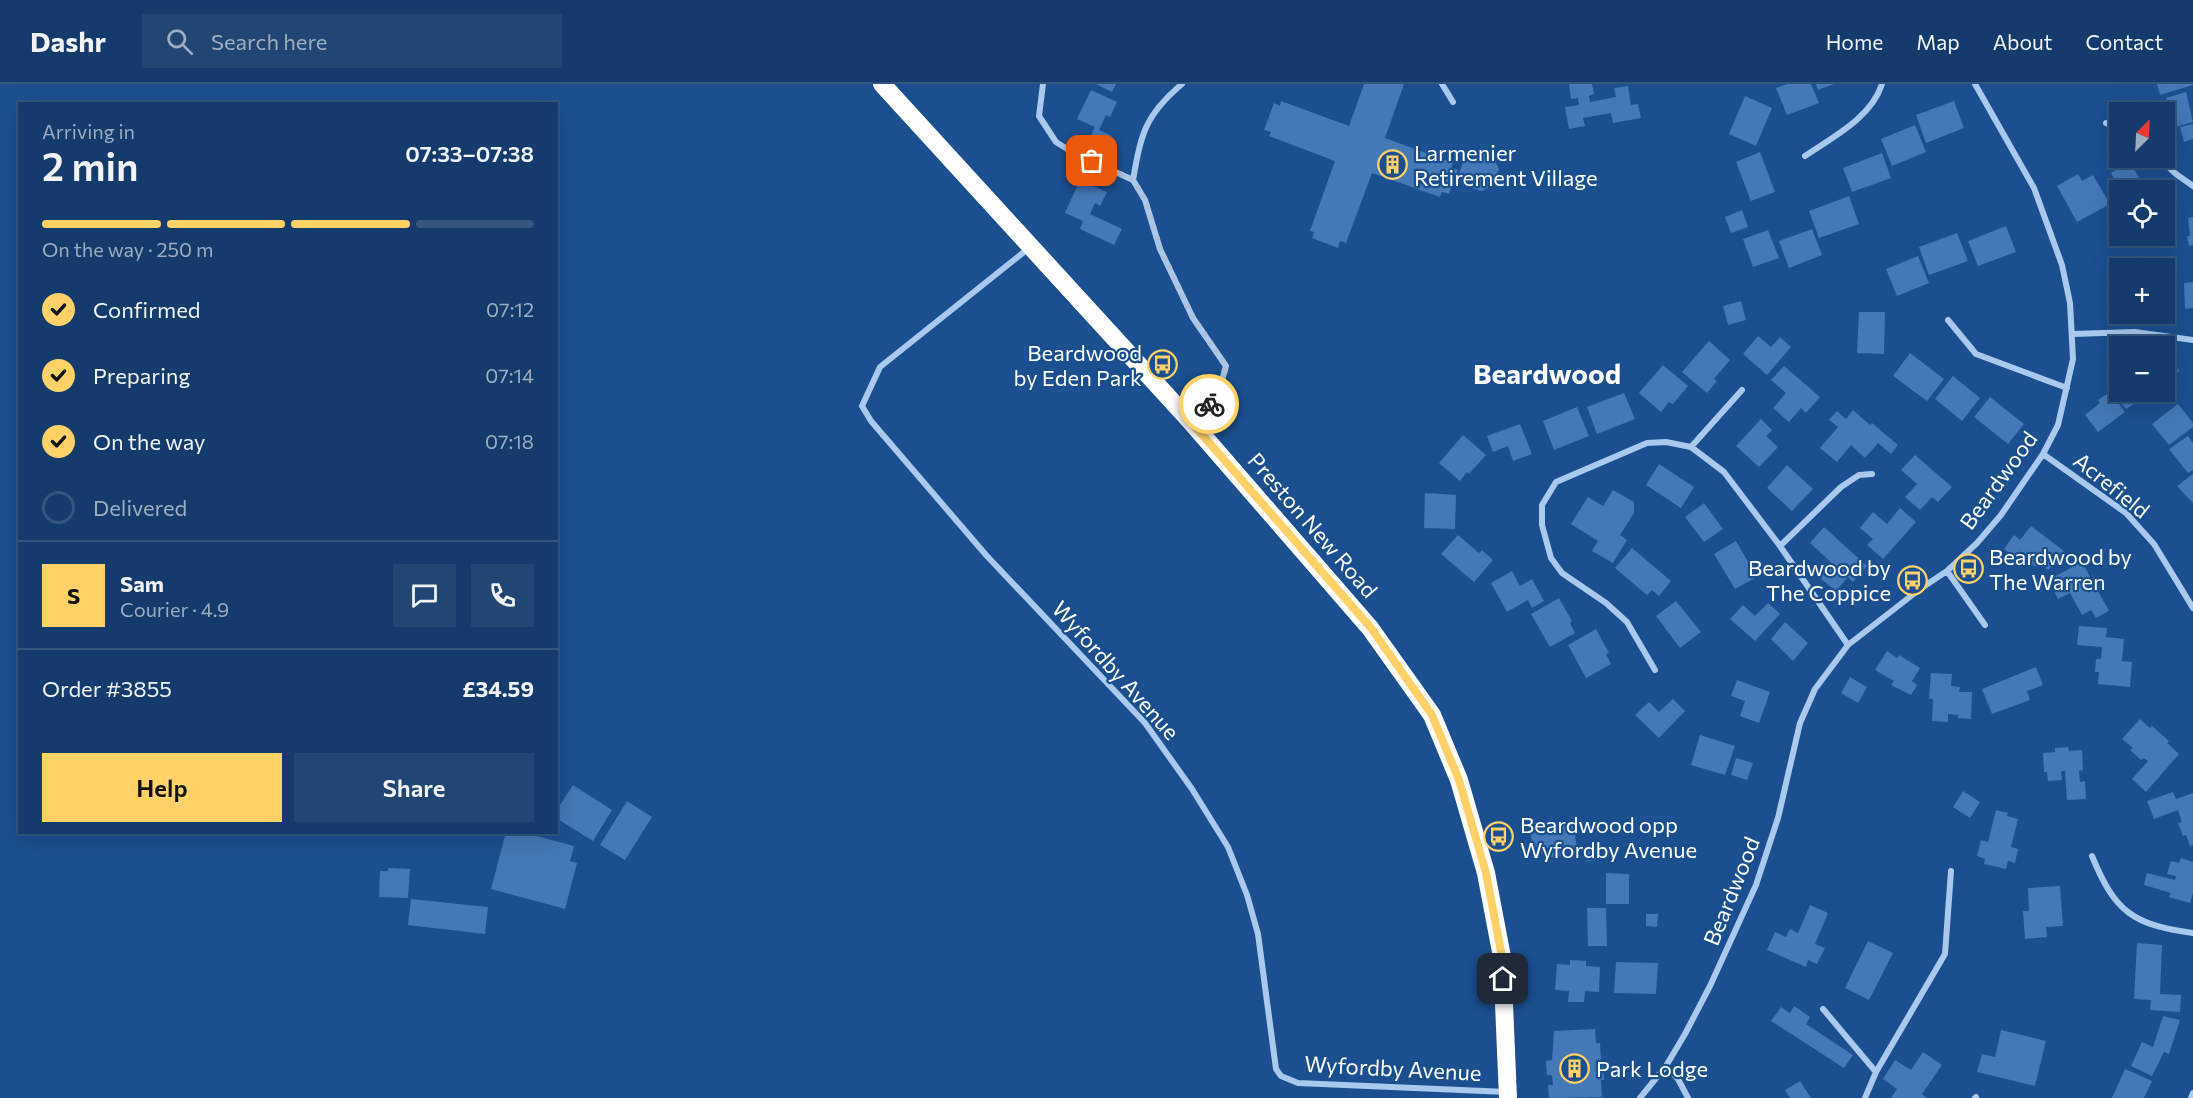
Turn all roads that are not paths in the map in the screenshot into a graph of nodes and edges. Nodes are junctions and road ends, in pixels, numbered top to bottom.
1 (882, 84) edge
2 (1043, 84) edge
3 (1182, 84) edge
4 (1442, 84) edge
5 (1882, 84) edge
6 (1975, 84) edge
7 (1453, 102) dead end
8 (2106, 123) dead end
9 (2109, 124) edge
10 (1805, 156) dead end
11 (2170, 168) edge
12 (1133, 180) junction
13 (2193, 186) edge
14 (1030, 247) junction
15 (1948, 320) dead end
16 (2073, 334) junction
17 (2193, 340) edge
18 (2067, 388) junction
19 (1742, 390) dead end
20 (1192, 423) junction
21 (1691, 447) junction
22 (2043, 454) junction
23 (1872, 474) dead end
24 (1780, 546) junction
25 (1947, 571) junction
26 (2193, 608) edge
27 (1985, 625) dead end
28 (1848, 645) junction
29 (1655, 670) dead end
30 (2092, 856) dead end
31 (1951, 871) dead end
32 (2193, 933) edge
33 (1823, 1010) dead end
34 (1666, 1066) junction
35 (1876, 1072) junction
36 (2193, 1093) edge
37 (1508, 1095) edge
38 (1640, 1098) edge
39 (1688, 1098) edge
40 (1865, 1098) edge
41 (2191, 1098) edge

1 - 14 highway, Preston New Road
2 - 12 street
3 - 12 street
4 - 7 street
5 - 10 street
6 - 16 street, Beardwood
8 - 9 street
11 - 13 street
12 - 20 street
14 - 20 highway, Preston New Road
14 - 37 street, Wyfordby Avenue
15 - 18 street
16 - 17 street
16 - 18 street, Beardwood
18 - 22 street, Beardwood
19 - 21 street
20 - 37 highway, Preston New Road
21 - 24 street
21 - 29 street
22 - 25 street, Beardwood
22 - 26 street, Acrefield
23 - 24 street
24 - 28 street
25 - 27 street
25 - 28 street, Beardwood
28 - 34 street, Beardwood
30 - 32 street
31 - 35 street
33 - 35 street
34 - 38 street, Beardwood
34 - 39 street
35 - 40 street
36 - 41 street

